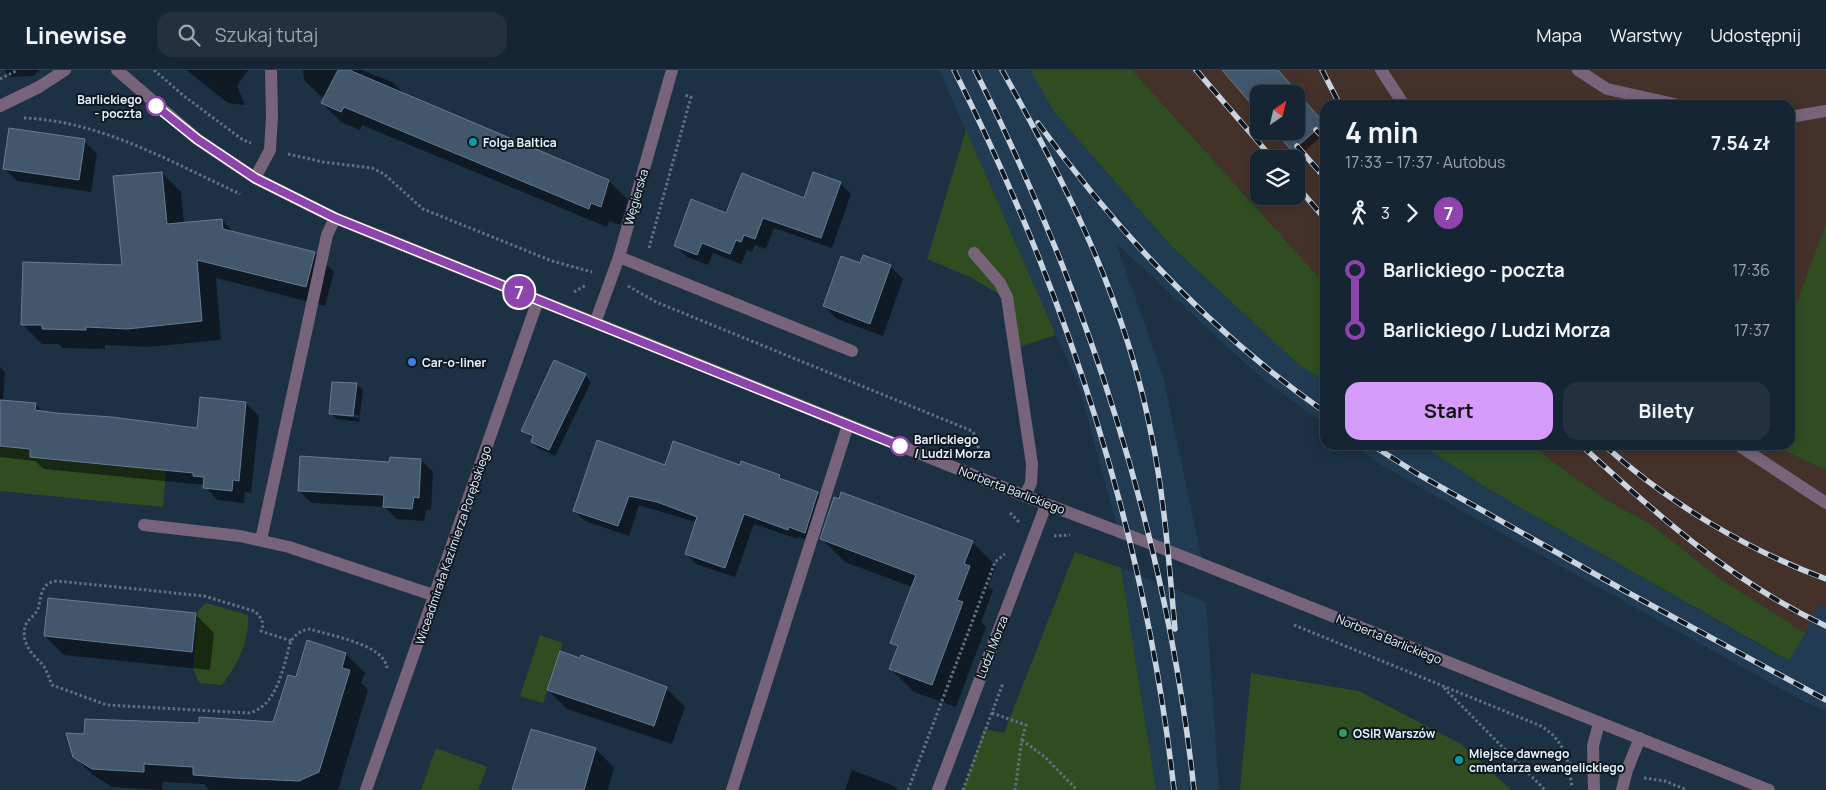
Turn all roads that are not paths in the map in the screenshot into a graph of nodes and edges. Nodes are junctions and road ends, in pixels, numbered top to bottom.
1 (65, 70) edge
2 (117, 70) edge
3 (271, 70) edge
4 (658, 70) edge
5 (1381, 70) edge
6 (1578, 70) edge
7 (671, 72) edge
8 (1401, 100) edge
9 (1655, 100) edge
10 (0, 106) edge
11 (1826, 111) edge
12 (1795, 116) edge
13 (255, 178) junction
14 (335, 218) junction
15 (974, 253) dead end
16 (619, 257) junction
17 (538, 300) junction
18 (595, 323) junction
19 (852, 351) dead end
20 (848, 425) junction
21 (1746, 450) edge
22 (1026, 496) junction
23 (1826, 503) edge
24 (1046, 505) junction
25 (144, 525) dead end
26 (261, 540) junction
27 (436, 596) junction
28 (1600, 723) junction
29 (1640, 738) junction
30 (366, 790) edge
31 (732, 790) edge
32 (938, 790) edge
33 (1594, 790) edge
34 (1622, 790) edge
35 (1769, 790) edge

1 - 10 street
2 - 13 street, Norberta Barlickiego
3 - 13 street
4 - 7 street
5 - 8 street
6 - 9 street
7 - 16 street, Węgierska
11 - 12 street
13 - 14 street, Norberta Barlickiego
14 - 17 street, Norberta Barlickiego
14 - 26 street
15 - 22 street
16 - 18 street, Węgierska
16 - 19 street
17 - 18 street, Norberta Barlickiego
17 - 27 street, Wiceadmirała Kazimierza Porębskiego
18 - 20 street, Norberta Barlickiego
20 - 22 street, Norberta Barlickiego
20 - 31 street
21 - 23 street
22 - 24 street, Norberta Barlickiego
24 - 28 street, Norberta Barlickiego
24 - 32 street, Ludzi Morza
25 - 26 street
26 - 27 street
27 - 30 street, Wiceadmirała Kazimierza Porębskiego
28 - 29 street, Norberta Barlickiego
28 - 33 street
29 - 34 street
29 - 35 street, Norberta Barlickiego

